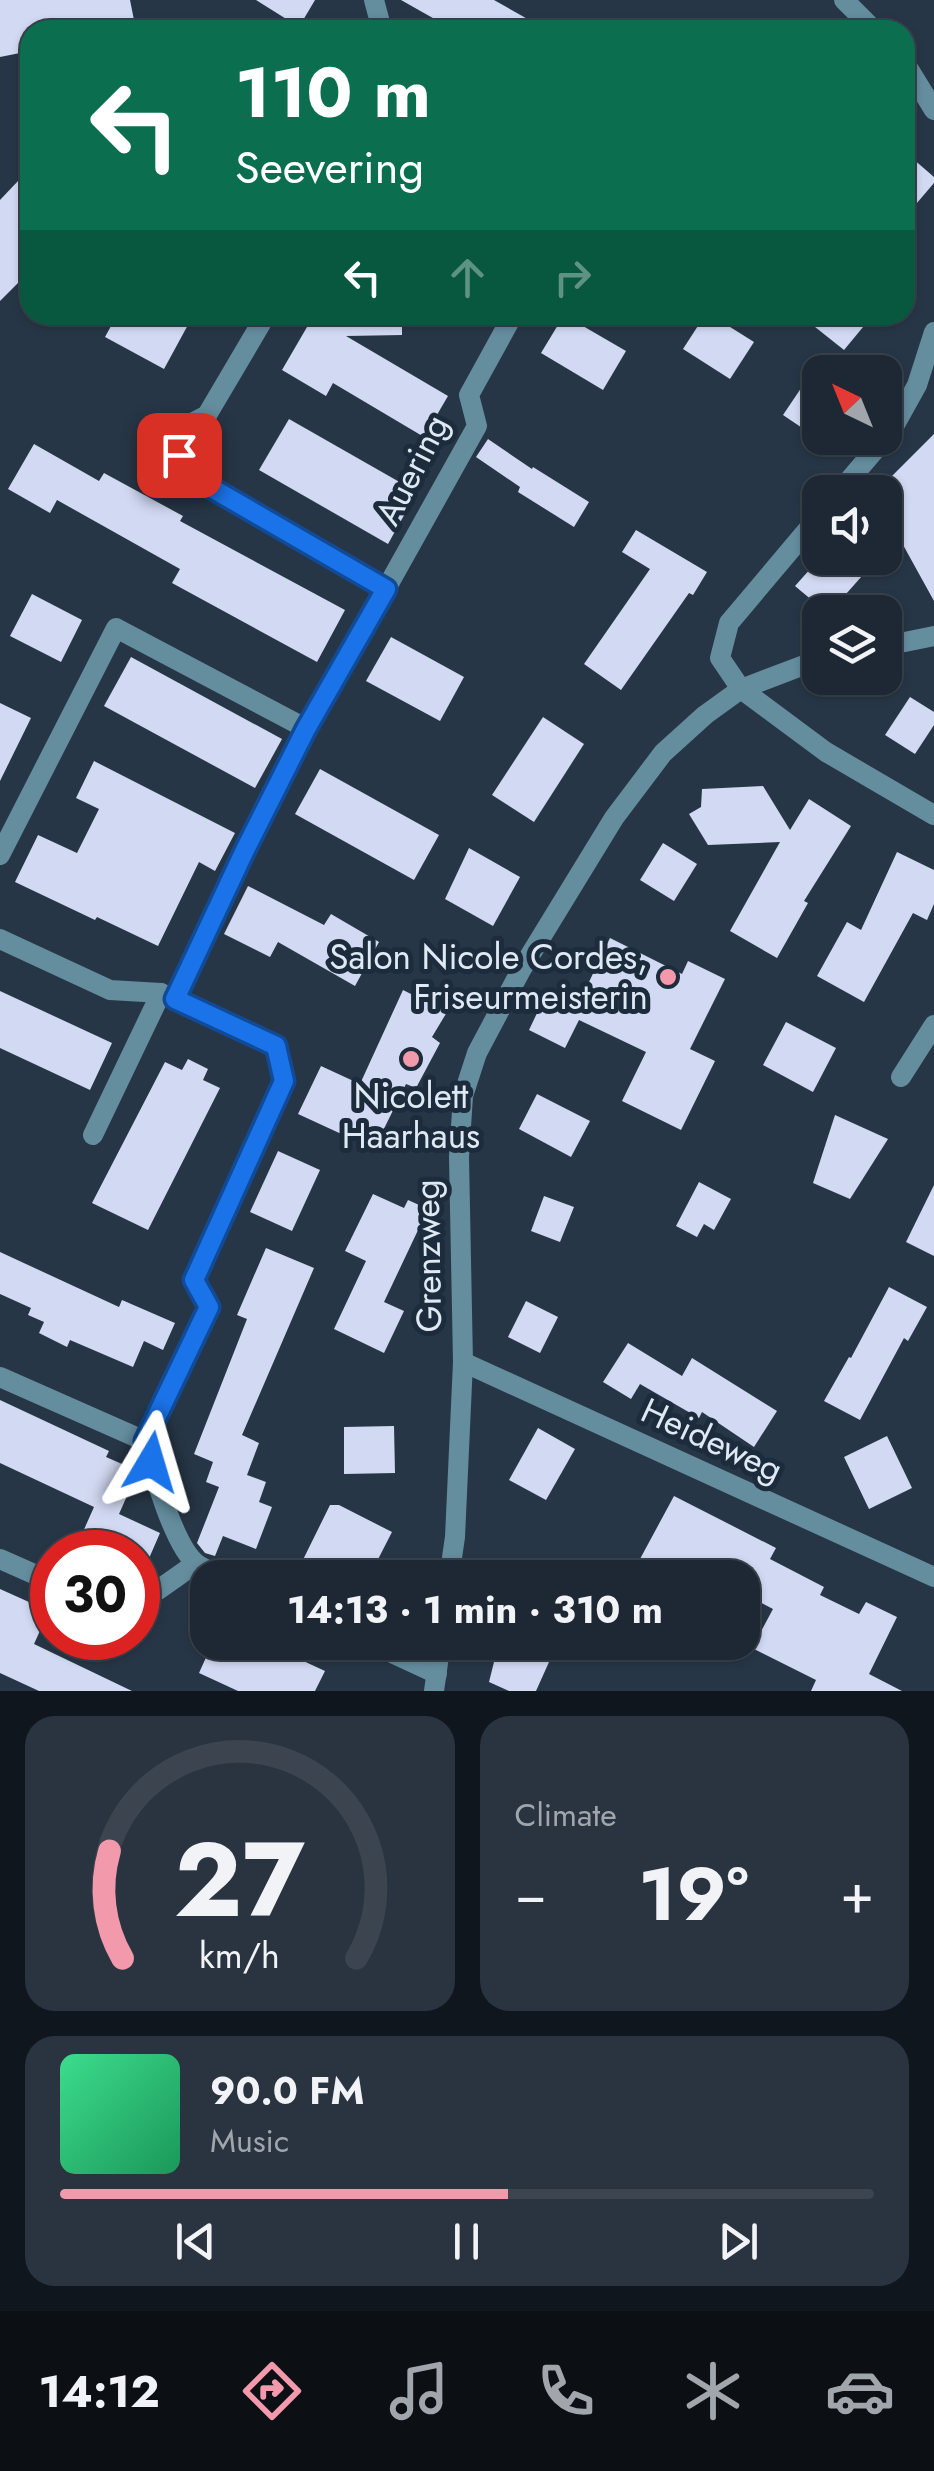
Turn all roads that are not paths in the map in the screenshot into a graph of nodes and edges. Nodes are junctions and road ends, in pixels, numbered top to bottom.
1 (844, 0) edge
2 (864, 20) edge
3 (915, 79) edge
4 (934, 110) edge
5 (260, 325) edge
6 (508, 325) edge
7 (934, 332) edge
8 (854, 475) edge
9 (802, 536) edge
10 (386, 589) junction
11 (934, 636) edge
12 (902, 643) edge
13 (802, 667) edge
14 (741, 690) junction
15 (306, 729) junction
16 (934, 816) edge
17 (0, 855) edge
18 (0, 939) edge
19 (168, 996) junction
20 (934, 1025) edge
21 (902, 1077) dead end
22 (93, 1135) dead end
23 (463, 1362) junction
24 (0, 1377) edge
25 (145, 1441) junction
26 (0, 1559) edge
27 (192, 1560) edge
28 (452, 1560) edge
29 (190, 1568) edge
30 (30, 1572) edge
31 (934, 1577) edge
32 (160, 1589) edge
33 (398, 1660) edge
34 (435, 1682) edge

1 - 2 street
3 - 4 street
5 - 10 street
6 - 10 street, Auering
7 - 8 street
9 - 14 street
10 - 15 street, Auering
11 - 12 street
13 - 14 street, Grenzweg
14 - 16 street
14 - 23 street, Grenzweg
15 - 17 street
15 - 19 street, Auering
18 - 19 street
19 - 22 street, Auering
19 - 25 street
20 - 21 street
23 - 28 street, Grenzweg
23 - 31 street, Heideweg
24 - 25 street
25 - 27 street
26 - 30 street
29 - 32 street
33 - 34 street

